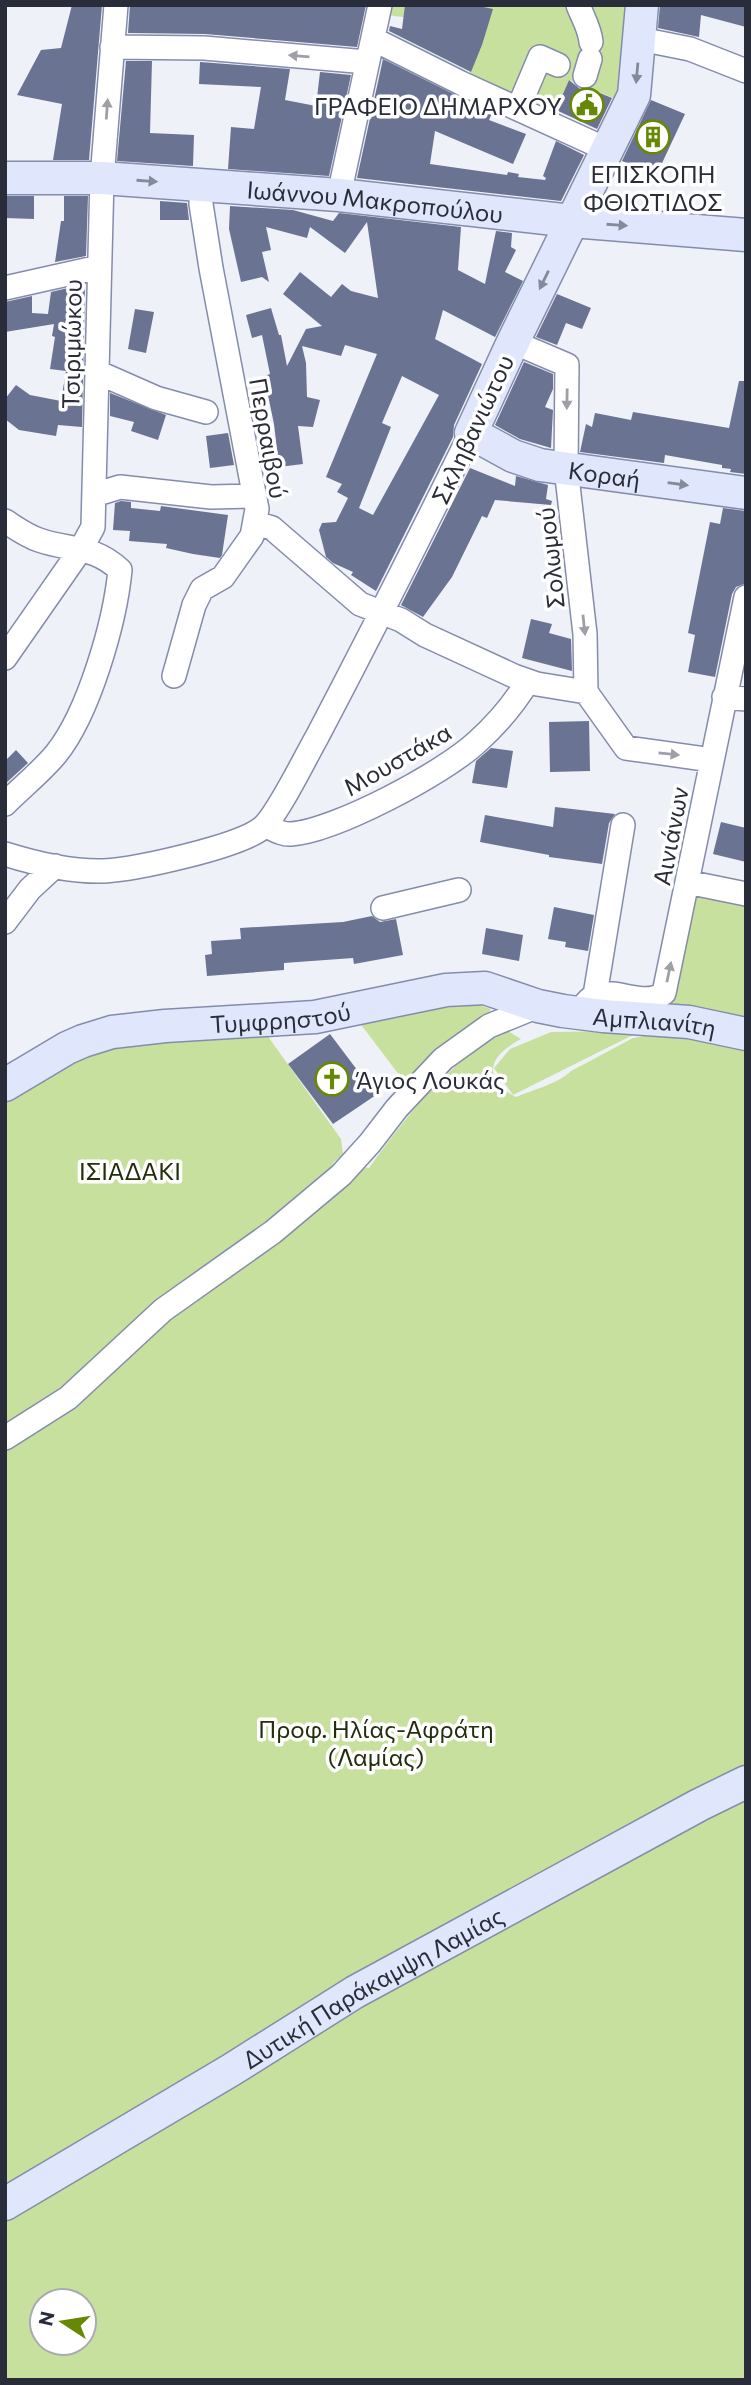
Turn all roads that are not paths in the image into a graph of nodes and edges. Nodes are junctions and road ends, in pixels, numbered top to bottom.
1 (116, 5) edge
2 (380, 5) edge
3 (578, 5) edge
4 (642, 5) edge
5 (640, 39) junction
6 (111, 47) junction
7 (370, 50) junction
8 (589, 59) dead end
9 (558, 65) dead end
10 (746, 71) edge
11 (518, 109) junction
12 (608, 150) junction
13 (5, 178) edge
14 (102, 178) junction
15 (201, 185) junction
16 (339, 195) junction
17 (572, 221) junction
18 (746, 235) edge
19 (99, 267) junction
20 (5, 288) edge
21 (513, 342) junction
22 (97, 372) junction
23 (206, 412) dead end
24 (471, 433) junction
25 (566, 468) junction
26 (746, 493) edge
27 (94, 495) junction
28 (253, 496) junction
29 (5, 521) edge
30 (256, 523) junction
31 (81, 549) junction
32 (746, 597) edge
33 (383, 612) junction
34 (5, 658) edge
35 (174, 676) dead end
36 (528, 681) junction
37 (586, 692) junction
38 (735, 698) edge
39 (712, 760) junction
40 (5, 803) edge
41 (624, 825) dead end
42 (260, 830) junction
43 (5, 854) edge
44 (54, 866) junction
45 (687, 882) junction
46 (459, 890) dead end
47 (746, 894) edge
48 (383, 908) dead end
49 (5, 922) edge
50 (569, 1007) junction
51 (746, 1034) edge
52 (5, 1085) edge
53 (5, 1438) edge
54 (746, 1782) edge
55 (5, 2203) edge

1 - 6 street, Τσιριμώκου
2 - 7 street
3 - 8 street
4 - 5 main road, Σκληβανιώτου
5 - 10 street
5 -> 12 main road, Σκληβανιώτου
7 -> 6 street
14 -> 6 street, Τσιριμώκου
7 - 11 street
7 - 16 street
9 - 11 street
11 - 12 street
12 - 17 main road, Σκληβανιώτου
13 - 14 main road, Ιωάννου Μακροπούλου
14 -> 15 main road, Ιωάννου Μακροπούλου
14 - 19 street, Τσιριμώκου
15 - 16 main road, Ιωάννου Μακροπούλου
15 - 28 street, Περραιβού
16 - 17 main road, Ιωάννου Μακροπούλου
17 -> 18 main road, Ιωάννου Μακροπούλου
17 -> 21 main road, Σκληβανιώτου
19 - 20 street
19 - 22 street, Τσιριμώκου
21 - 24 main road, Σκληβανιώτου
21 -> 25 street, Σολωμού
22 - 23 street
22 - 27 street, Τσιριμώκου
24 - 25 main road, Κοραή
24 - 33 street, Σκληβανιώτου
25 -> 26 main road, Κοραή
25 -> 37 street, Σολωμού
27 - 28 street
27 - 31 street, Τσιριμώκου
28 - 30 street, Περραιβού
29 - 31 street
30 - 33 street
30 - 35 street, Περραιβού
31 - 34 street, Τσιριμώκου
31 - 40 street
32 - 38 street, Αινιάνων
33 - 36 street
33 - 42 street, Σκληβανιώτου
36 - 37 street
36 - 42 street, Μουστάκα
37 -> 39 street
38 - 39 street, Αινιάνων
39 - 45 street, Αινιάνων
41 - 50 street
42 - 44 street
43 - 44 street
44 - 49 street
45 - 47 street
50 -> 45 street, Αινιάνων
46 - 48 street
50 - 51 main road, Αμπλιανίτη
50 - 52 main road, Τυμφρηστού
50 - 53 street
54 - 55 main road, Δυτική Παράκαμψη Λαμίας

